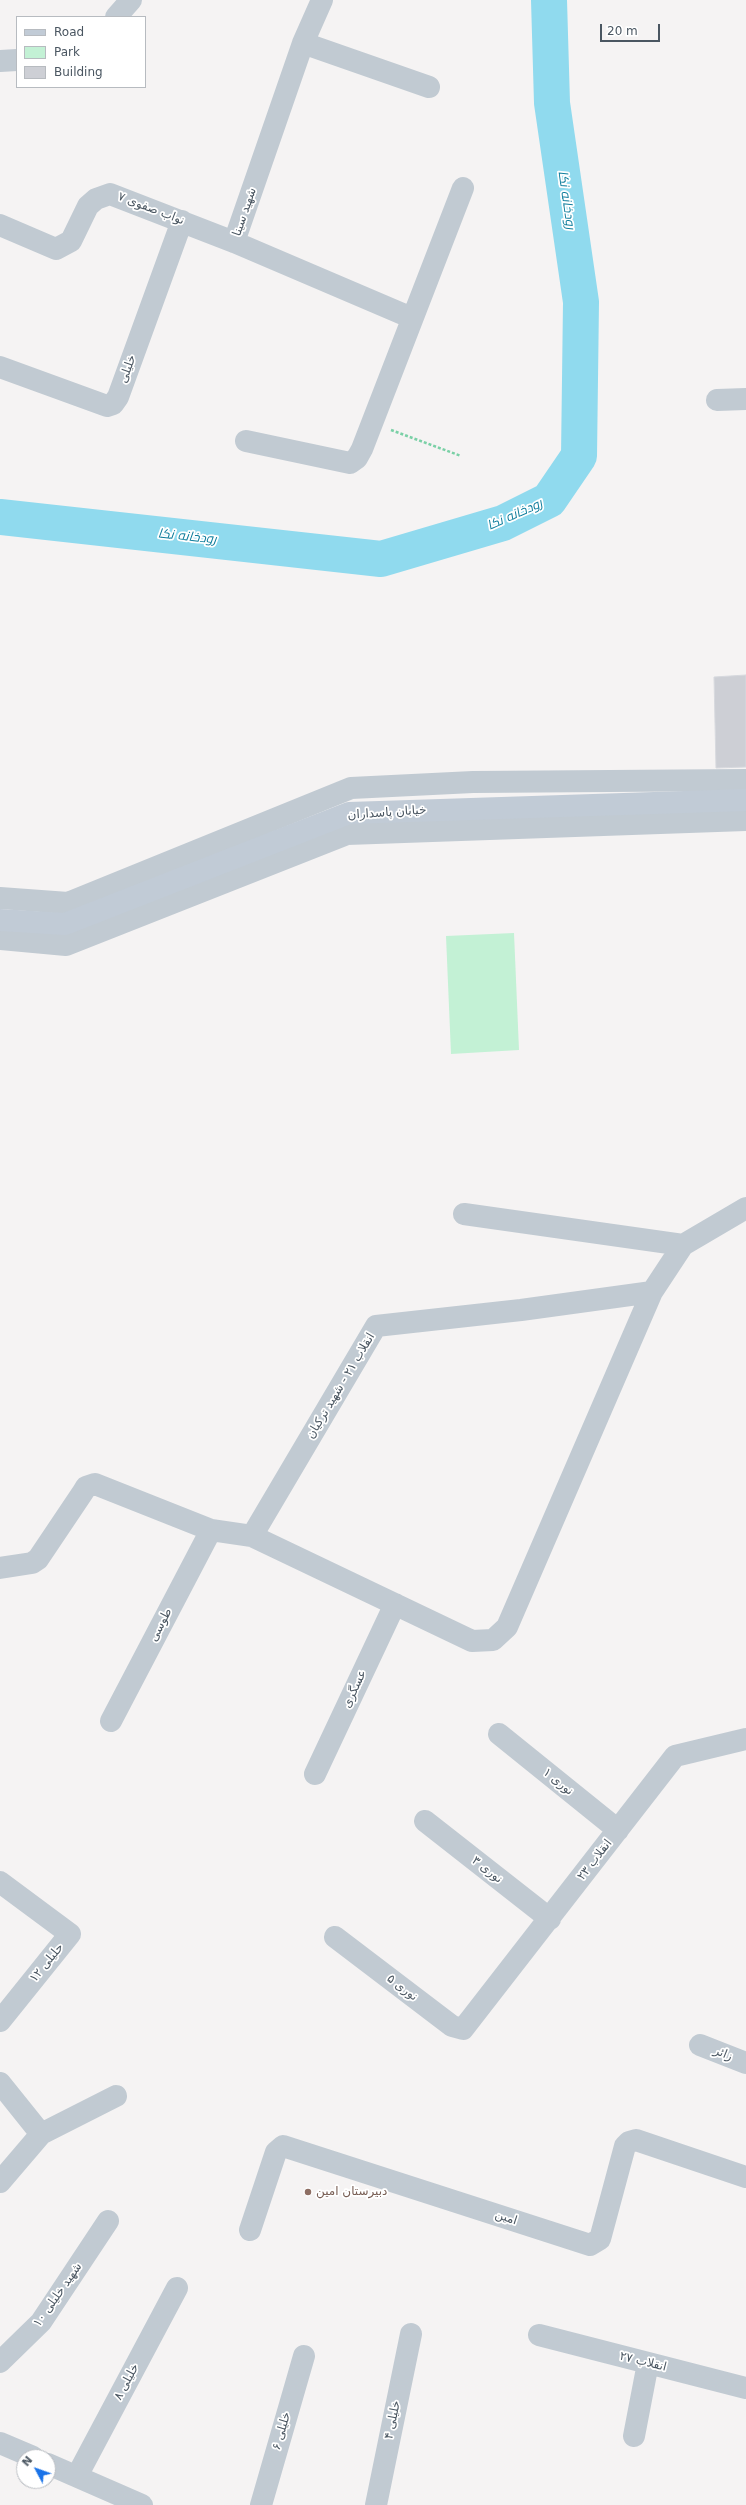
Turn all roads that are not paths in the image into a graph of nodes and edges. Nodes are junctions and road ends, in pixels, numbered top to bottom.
1 (131, 0) edge
2 (322, 0) edge
3 (117, 16) edge
4 (303, 43) junction
5 (16, 60) edge
6 (0, 61) edge
7 (429, 86) dead end
8 (463, 188) dead end
9 (182, 221) junction
10 (0, 225) edge
11 (234, 242) junction
12 (412, 318) junction
13 (0, 367) edge
14 (746, 399) edge
15 (717, 400) dead end
16 (246, 441) dead end
17 (746, 780) edge
18 (746, 800) edge
19 (746, 820) edge
20 (0, 898) edge
21 (0, 920) edge
22 (0, 938) edge
23 (746, 1208) edge
24 (464, 1214) dead end
25 (683, 1245) junction
26 (652, 1292) junction
27 (211, 1530) junction
28 (252, 1536) junction
29 (0, 1568) edge
30 (395, 1604) junction
31 (111, 1721) dead end
32 (499, 1734) dead end
33 (746, 1739) edge
34 (315, 1774) dead end
35 (425, 1821) dead end
36 (618, 1830) junction
37 (0, 1882) edge
38 (550, 1919) junction
39 (335, 1937) dead end
40 (0, 2021) edge
41 (468, 2021) joint
42 (700, 2044) dead end
43 (746, 2063) edge
44 (0, 2083) edge
45 (116, 2096) dead end
46 (41, 2134) junction
47 (746, 2177) edge
48 (0, 2182) edge
49 (108, 2220) dead end
50 (250, 2230) dead end
51 (177, 2288) dead end
52 (411, 2334) dead end
53 (539, 2335) dead end
54 (304, 2356) dead end
55 (0, 2362) edge
56 (648, 2363) junction
57 (746, 2388) edge
58 (634, 2436) dead end
59 (0, 2443) edge
60 (16, 2450) edge
61 (56, 2467) edge
62 (77, 2476) junction
63 (142, 2505) edge
64 (261, 2505) edge
65 (376, 2505) edge

1 - 3 street
2 - 4 street, شهید سینا
4 - 7 street
4 - 11 street, شهید سینا
5 - 6 street
8 - 12 street
9 - 10 street, نواب صفوی ۷
9 - 11 street, نواب صفوی ۷
9 - 13 street, خلیلی
11 - 12 street, شهید سینا
12 - 16 street
14 - 15 street
17 - 20 street
18 - 21 main road, خیابان پاسداران
19 - 22 street
23 - 25 street
24 - 25 street
25 - 26 street
26 - 28 street, انقلاب ۲۱ - شهید ترکیان
26 - 30 street
27 - 28 street
27 - 29 street
27 - 31 street, طوسی
28 - 30 street
30 - 34 street, عسگری
32 - 36 street, نوری ۱
33 - 36 street, انقلاب ۲۳
35 - 38 street, نوری ۳
36 - 38 street, انقلاب ۲۳
37 - 40 street, حلیلی ۱۲
38 - 41 street, انقلاب ۲۳
39 - 41 street, نوری ۵
42 - 43 street, زائر
44 - 46 street
45 - 46 street
46 - 48 street
47 - 50 street, امین
49 - 55 street, شهید خلیلی ۱۰
51 - 62 street, خلیلی ۸
52 - 65 street, خلیلی ۴
53 - 56 street, انقلاب ۲۷
54 - 64 street, خلیلی ۶
56 - 57 street, انقلاب ۲۷
56 - 58 street
59 - 60 street
61 - 62 street
62 - 63 street

